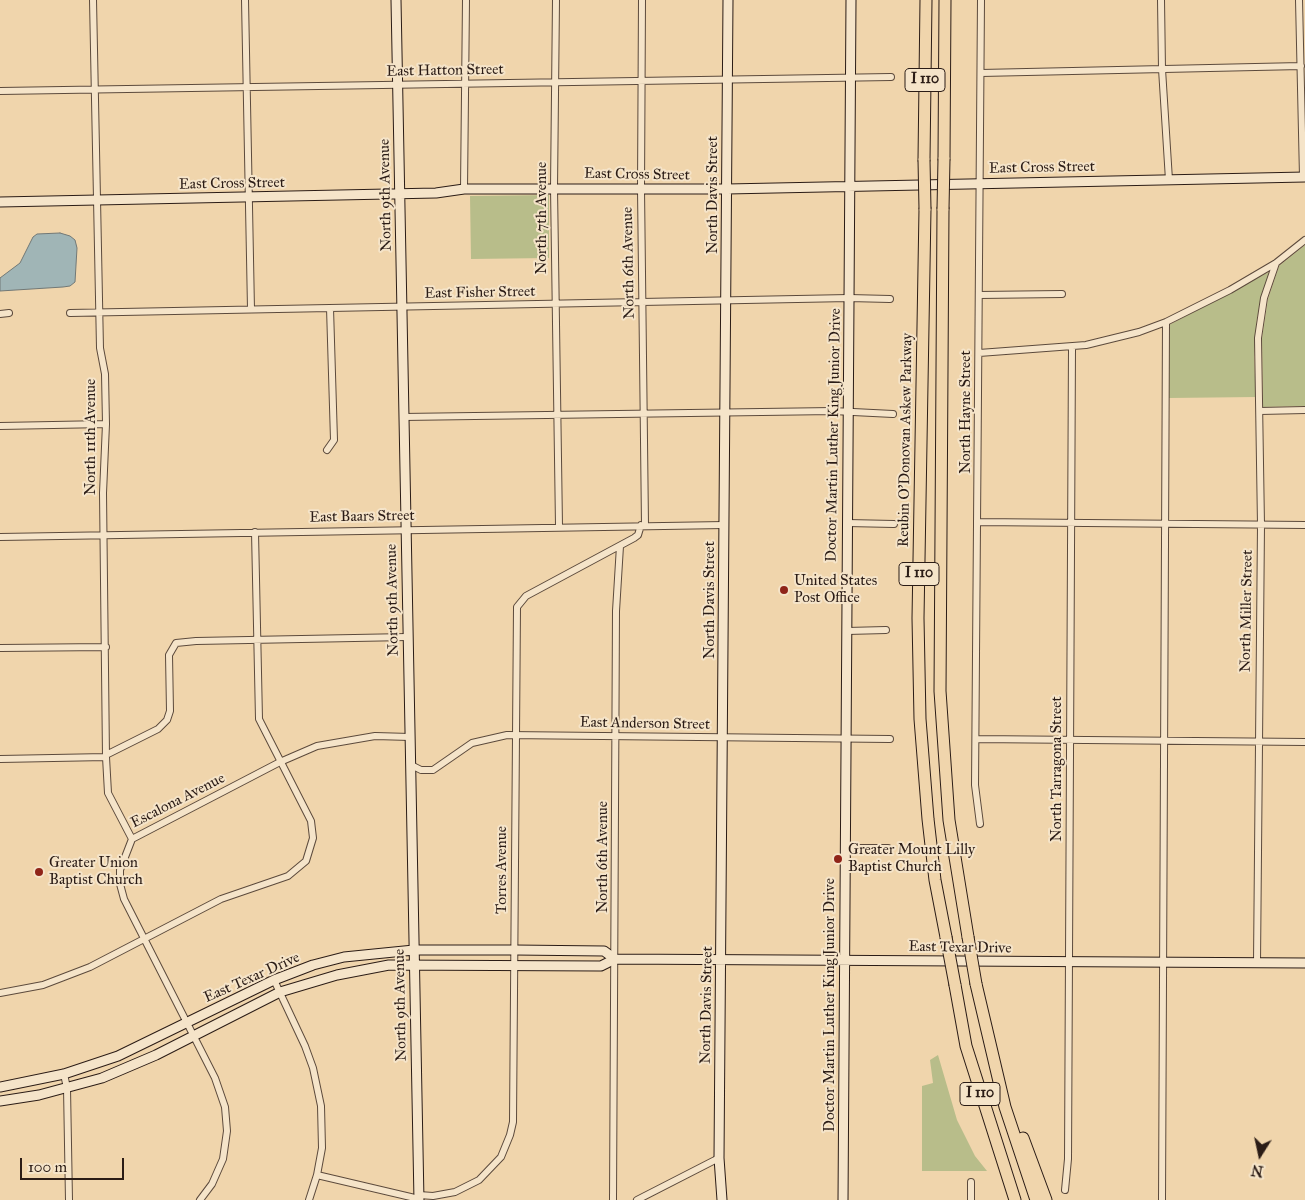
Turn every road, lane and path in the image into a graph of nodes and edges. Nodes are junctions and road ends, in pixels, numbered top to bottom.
1 (94, 0) edge
2 (245, 0) edge
3 (396, 0) edge
4 (466, 0) edge
5 (556, 0) edge
6 (642, 0) edge
7 (728, 0) edge
8 (851, 0) edge
9 (926, 0) edge
10 (945, 0) edge
11 (952, 0) edge
12 (981, 0) edge
13 (1162, 0) edge
14 (1299, 0) edge
15 (1301, 66) junction
16 (1162, 69) junction
17 (980, 73) junction
18 (891, 76) dead end
19 (851, 77) junction
20 (727, 78) junction
21 (642, 80) junction
22 (555, 81) junction
23 (465, 83) junction
24 (397, 84) junction
25 (945, 86) junction
26 (246, 87) junction
27 (95, 90) junction
28 (0, 91) edge
29 (1304, 177) edge
30 (1169, 180) junction
31 (980, 183) junction
32 (850, 186) junction
33 (554, 188) junction
34 (464, 189) junction
35 (641, 189) junction
36 (726, 190) junction
37 (400, 193) junction
38 (248, 198) junction
39 (98, 201) junction
40 (0, 202) edge
41 (1305, 240) edge
42 (1276, 263) junction
43 (1062, 294) dead end
44 (979, 295) junction
45 (849, 298) junction
46 (890, 300) dead end
47 (726, 301) junction
48 (642, 302) junction
49 (556, 304) junction
50 (402, 307) junction
51 (330, 308) junction
52 (251, 309) junction
53 (70, 312) dead end
54 (100, 312) junction
55 (9, 313) dead end
56 (0, 314) edge
57 (1166, 322) junction
58 (1072, 347) junction
59 (979, 353) junction
60 (1305, 410) edge
61 (726, 412) junction
62 (848, 412) junction
63 (1260, 412) junction
64 (644, 414) junction
65 (893, 414) dead end
66 (557, 415) junction
67 (403, 417) junction
68 (106, 424) junction
69 (0, 426) edge
70 (328, 450) dead end
71 (977, 522) junction
72 (847, 523) junction
73 (1071, 523) junction
74 (894, 524) dead end
75 (643, 525) junction
76 (724, 525) junction
77 (1165, 525) junction
78 (1261, 525) junction
79 (1305, 525) edge
80 (559, 526) junction
81 (406, 528) junction
82 (255, 532) junction
83 (104, 535) junction
84 (0, 537) edge
85 (620, 546) junction
86 (886, 630) dead end
87 (847, 631) junction
88 (408, 637) junction
89 (257, 640) junction
90 (106, 647) junction
91 (0, 648) edge
92 (516, 735) junction
93 (616, 736) junction
94 (410, 738) junction
95 (723, 738) junction
96 (845, 739) junction
97 (890, 739) dead end
98 (976, 739) junction
99 (1070, 739) junction
100 (1163, 740) junction
101 (1259, 741) junction
102 (1305, 742) edge
103 (107, 756) junction
104 (0, 759) edge
105 (280, 762) junction
106 (411, 765) junction
107 (980, 824) dead end
108 (132, 839) junction
109 (845, 848) junction
110 (888, 848) dead end
111 (144, 940) junction
112 (414, 950) junction
113 (515, 950) junction
114 (615, 959) junction
115 (722, 960) junction
116 (844, 960) junction
117 (1068, 962) junction
118 (1257, 962) junction
119 (1164, 963) junction
120 (1305, 963) edge
121 (414, 964) junction
122 (515, 965) junction
123 (274, 980) junction
124 (280, 992) junction
125 (0, 993) edge
126 (187, 1023) junction
127 (193, 1037) junction
128 (993, 1057) junction
129 (64, 1074) junction
130 (0, 1086) edge
131 (67, 1088) junction
132 (0, 1101) edge
133 (719, 1158) junction
134 (317, 1175) junction
135 (971, 1182) dead end
136 (1065, 1190) dead end
137 (419, 1198) edge
138 (69, 1200) edge
139 (200, 1200) edge
140 (309, 1200) edge
141 (613, 1200) edge
142 (637, 1200) edge
143 (722, 1200) edge
144 (843, 1200) edge
145 (971, 1200) edge
146 (1015, 1200) edge
147 (1036, 1200) edge
148 (1046, 1200) edge
149 (1162, 1200) edge

1 - 27 street, North 11th Avenue
2 - 26 street
3 - 24 main road, North 9th Avenue
4 - 23 street
5 - 22 street, North 7th Avenue
6 - 21 street, North 6th Avenue
7 - 20 main road, North Davis Street
8 - 19 main road, Doctor Martin Luther King Junior Drive
9 - 146 highway, Reubin O'Donovan Askew Parkway / I 110, bridge
10 - 25 highway, I 110
11 - 25 highway
12 - 17 street, North Hayne Street
13 - 16 street
14 - 15 street
15 - 16 street
15 - 29 street
16 - 17 street
16 - 30 street
17 - 31 street, North Hayne Street
18 - 19 street, East Hatton Street
19 - 20 street, East Hatton Street
19 - 32 main road, Doctor Martin Luther King Junior Drive
20 - 21 street, East Hatton Street
20 - 36 main road, North Davis Street
21 - 22 street, East Hatton Street
21 - 35 street, North 6th Avenue
22 - 23 street, East Hatton Street
22 - 33 street, North 7th Avenue
23 - 24 street, East Hatton Street
23 - 34 street
24 - 26 street, East Hatton Street
24 - 37 main road, North 9th Avenue
25 - 128 highway, I 110, bridge
26 - 27 street, East Hatton Street
26 - 38 street
27 - 28 street, East Hatton Street
27 - 39 street, North 11th Avenue
29 - 30 main road, East Cross Street
30 - 31 main road, East Cross Street
31 - 32 main road, East Cross Street
31 - 44 street, North Hayne Street
32 - 36 main road, East Cross Street
32 - 45 main road, Doctor Martin Luther King Junior Drive
33 - 34 main road, East Cross Street
33 - 35 main road, East Cross Street
33 - 49 street, North 7th Avenue
34 - 37 main road, East Cross Street
35 - 36 main road, East Cross Street
35 - 48 street, North 6th Avenue
36 - 47 main road, North Davis Street
37 - 38 main road, East Cross Street
37 - 50 main road, North 9th Avenue
38 - 39 main road, East Cross Street
38 - 52 street
39 - 40 main road, East Cross Street
39 - 54 street, North 11th Avenue
41 - 42 street
42 - 57 street
42 - 63 street, North Miller Street
43 - 44 street
44 - 59 street, North Hayne Street
45 - 46 street, East Fisher Street
45 - 47 street, East Fisher Street
45 - 62 main road, Doctor Martin Luther King Junior Drive
47 - 48 street, East Fisher Street
47 - 61 main road, North Davis Street
48 - 49 street, East Fisher Street
48 - 64 street, North 6th Avenue
49 - 50 street, East Fisher Street
49 - 66 street, North 7th Avenue
50 - 51 street, East Fisher Street
50 - 67 main road, North 9th Avenue
51 - 52 street, East Fisher Street
51 - 70 street
52 - 54 street, East Fisher Street
53 - 54 street, East Fisher Street
54 - 68 street, North 11th Avenue
55 - 56 street
57 - 58 street
57 - 77 street
58 - 59 street
58 - 73 street, North Tarragona Street
59 - 71 street, North Hayne Street
60 - 63 street
61 - 62 street
61 - 64 street
61 - 76 main road, North Davis Street
62 - 65 street
62 - 72 main road, Doctor Martin Luther King Junior Drive
63 - 78 street, North Miller Street
64 - 66 street
64 - 75 street, North 6th Avenue
66 - 67 street
66 - 80 street, North 7th Avenue
67 - 81 main road, North 9th Avenue
68 - 69 street
68 - 83 street, North 11th Avenue
71 - 73 street
71 - 98 street, North Hayne Street
72 - 74 street
72 - 87 main road, Doctor Martin Luther King Junior Drive
73 - 77 street
73 - 99 street, North Tarragona Street
75 - 76 street, East Baars Street
75 - 80 street, East Baars Street
75 - 85 street
76 - 95 main road, North Davis Street
77 - 78 street
77 - 100 street
78 - 79 street
78 - 101 street, North Miller Street
80 - 81 street, East Baars Street
81 - 82 street, East Baars Street
81 - 88 main road, North 9th Avenue
82 - 83 street, East Baars Street
82 - 89 street
83 - 84 street, East Baars Street
83 - 90 street, North 11th Avenue
85 - 92 street, Torres Avenue
85 - 93 street, North 6th Avenue
86 - 87 street
87 - 96 main road, Doctor Martin Luther King Junior Drive
88 - 89 street
88 - 94 main road, North 9th Avenue
89 - 103 street
89 - 105 street
90 - 91 street
90 - 103 street, North 11th Avenue
92 - 93 street, East Anderson Street
92 - 106 street, East Anderson Street
92 - 113 street, Torres Avenue
93 - 95 street, East Anderson Street
93 - 114 street, North 6th Avenue
94 - 105 street, Escalona Avenue
94 - 106 main road, North 9th Avenue
95 - 96 street, East Anderson Street
95 - 115 main road, North Davis Street
96 - 97 street, East Anderson Street
96 - 109 main road, Doctor Martin Luther King Junior Drive
98 - 99 street
98 - 107 street, North Hayne Street
99 - 100 street
99 - 117 street, North Tarragona Street
100 - 101 street
100 - 119 street
101 - 102 street
101 - 118 street, North Miller Street
103 - 104 street
103 - 108 street, North 11th Avenue
105 - 108 street, Escalona Avenue
105 - 111 street
106 - 112 main road, North 9th Avenue
108 - 111 street, Escalona Avenue
109 - 110 street
109 - 116 main road, Doctor Martin Luther King Junior Drive
111 - 125 street
111 - 126 street, Escalona Avenue
112 - 113 main road, East Texar Drive
112 - 121 main road, North 9th Avenue
112 - 123 main road, East Texar Drive
113 - 114 main road, East Texar Drive
113 - 122 street, Torres Avenue
114 - 115 main road, East Texar Drive
114 - 122 main road, East Texar Drive
114 - 141 street, North 6th Avenue
115 - 116 main road, East Texar Drive
115 - 133 main road, North Davis Street
116 - 117 main road, East Texar Drive
116 - 144 main road, Doctor Martin Luther King Junior Drive
117 - 119 main road, East Texar Drive
117 - 136 street, North Tarragona Street
118 - 119 main road, East Texar Drive
118 - 120 main road, East Texar Drive
119 - 149 street
121 - 122 main road, East Texar Drive
121 - 124 main road, East Texar Drive
121 - 137 main road, North 9th Avenue
122 - 137 street, Torres Avenue
123 - 124 street
123 - 126 main road, East Texar Drive
124 - 127 main road, East Texar Drive
124 - 134 street
126 - 127 street, Escalona Avenue
126 - 129 main road, East Texar Drive
127 - 131 main road, East Texar Drive
127 - 139 street, Escalona Avenue
128 - 147 highway, I 110
128 - 148 highway
129 - 130 main road, East Texar Drive
129 - 131 street
131 - 132 main road, East Texar Drive
131 - 138 street
133 - 142 street
133 - 143 main road, North Davis Street
134 - 137 street, Torres Avenue
134 - 140 street
135 - 145 street

